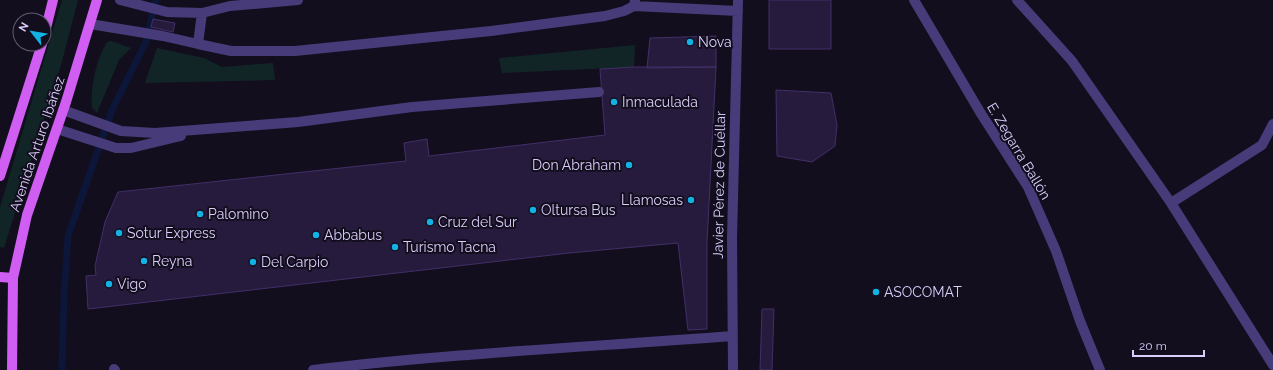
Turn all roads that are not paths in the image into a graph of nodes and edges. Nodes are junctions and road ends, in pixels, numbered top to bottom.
1 (53, 0) edge
2 (97, 0) edge
3 (120, 0) edge
4 (298, 0) edge
5 (738, 0) edge
6 (914, 0) edge
7 (1016, 0) edge
8 (634, 3) edge
9 (738, 11) junction
10 (50, 12) edge
11 (202, 13) junction
12 (90, 24) junction
13 (198, 44) junction
14 (39, 52) edge
15 (599, 92) dead end
16 (63, 110) junction
17 (1273, 124) edge
18 (57, 129) junction
19 (207, 130) junction
20 (0, 176) edge
21 (1171, 203) junction
22 (0, 278) edge
23 (14, 278) junction
24 (731, 336) junction
25 (1273, 365) edge
26 (12, 370) edge
27 (313, 370) edge
28 (733, 370) edge
29 (1100, 370) edge

1 - 10 main road
2 - 12 main road, Avenida Arturo Ibáñez
3 - 11 street
4 - 11 street
5 - 9 street, Javier Pérez de Cuéllar
6 - 29 street, E. Zegarra Ballón
7 - 21 street
8 - 9 street
8 - 13 street
9 - 24 street, Javier Pérez de Cuéllar
11 - 13 street
12 - 13 street
12 - 16 main road, Avenida Arturo Ibáñez
14 - 20 main road, Avenida Arturo Ibáñez
15 - 19 street
16 - 18 main road, Avenida Arturo Ibáñez
16 - 19 street
17 - 21 street
18 - 19 street
18 - 23 main road, Avenida Arturo Ibáñez
21 - 25 street
22 - 23 main road
23 - 26 main road, Avenida Arturo Ibáñez
24 - 27 street
24 - 28 street, Javier Pérez de Cuéllar

